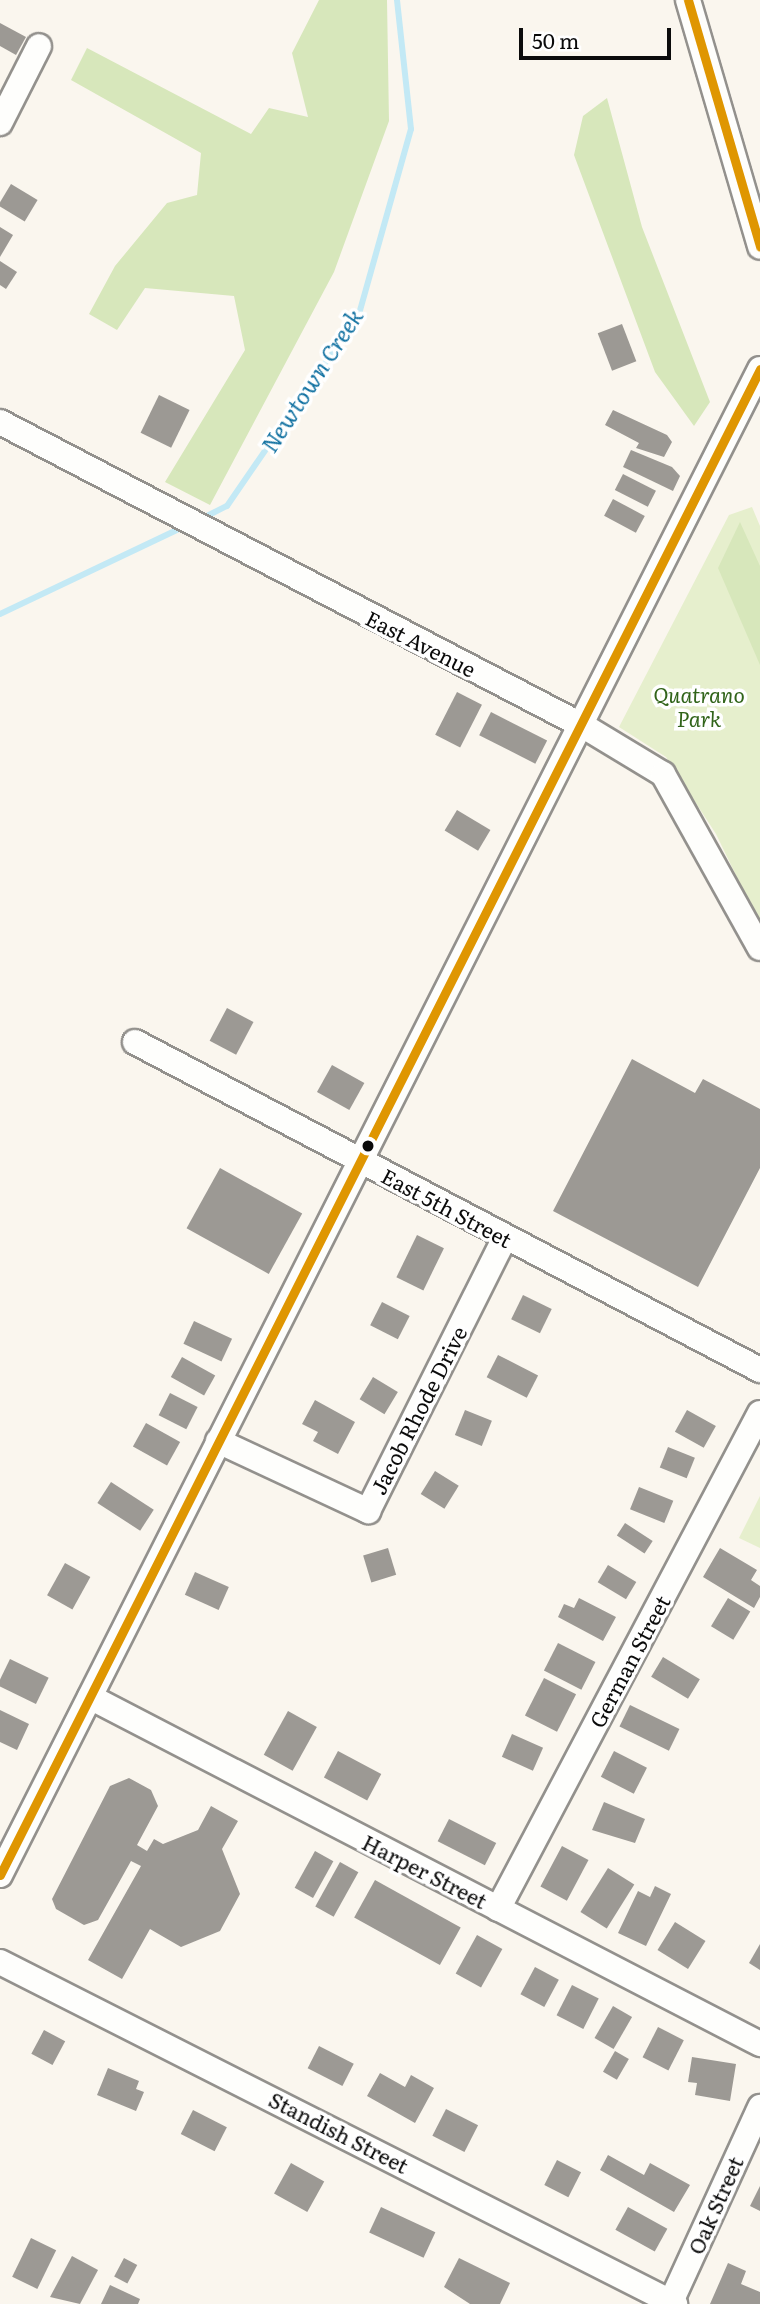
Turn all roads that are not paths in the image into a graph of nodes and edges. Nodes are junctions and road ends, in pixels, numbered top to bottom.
1 (688, 0) edge
2 (39, 46) dead end
3 (0, 123) edge
4 (760, 247) edge
5 (760, 369) edge
6 (0, 422) edge
7 (585, 727) junction
8 (760, 948) edge
9 (135, 1042) dead end
10 (360, 1161) junction
11 (505, 1237) junction
12 (760, 1370) edge
13 (760, 1413) edge
14 (218, 1441) junction
15 (90, 1697) junction
16 (0, 1875) edge
17 (498, 1909) junction
18 (0, 1962) edge
19 (760, 2044) edge
20 (760, 2107) edge
21 (673, 2302) edge

1 - 4 street
2 - 3 street
5 - 7 street
6 - 7 street, East Avenue
7 - 8 street, East Avenue
7 - 10 street
9 - 10 street, East 5th Street
10 - 11 street, East 5th Street
10 - 14 street
11 - 12 street, East 5th Street
11 - 14 street, Jacob Rhode Drive
13 - 17 street, German Street
14 - 15 street
15 - 16 street
15 - 17 street, Harper Street
17 - 19 street, Harper Street
18 - 21 street, Standish Street
20 - 21 street, Oak Street

